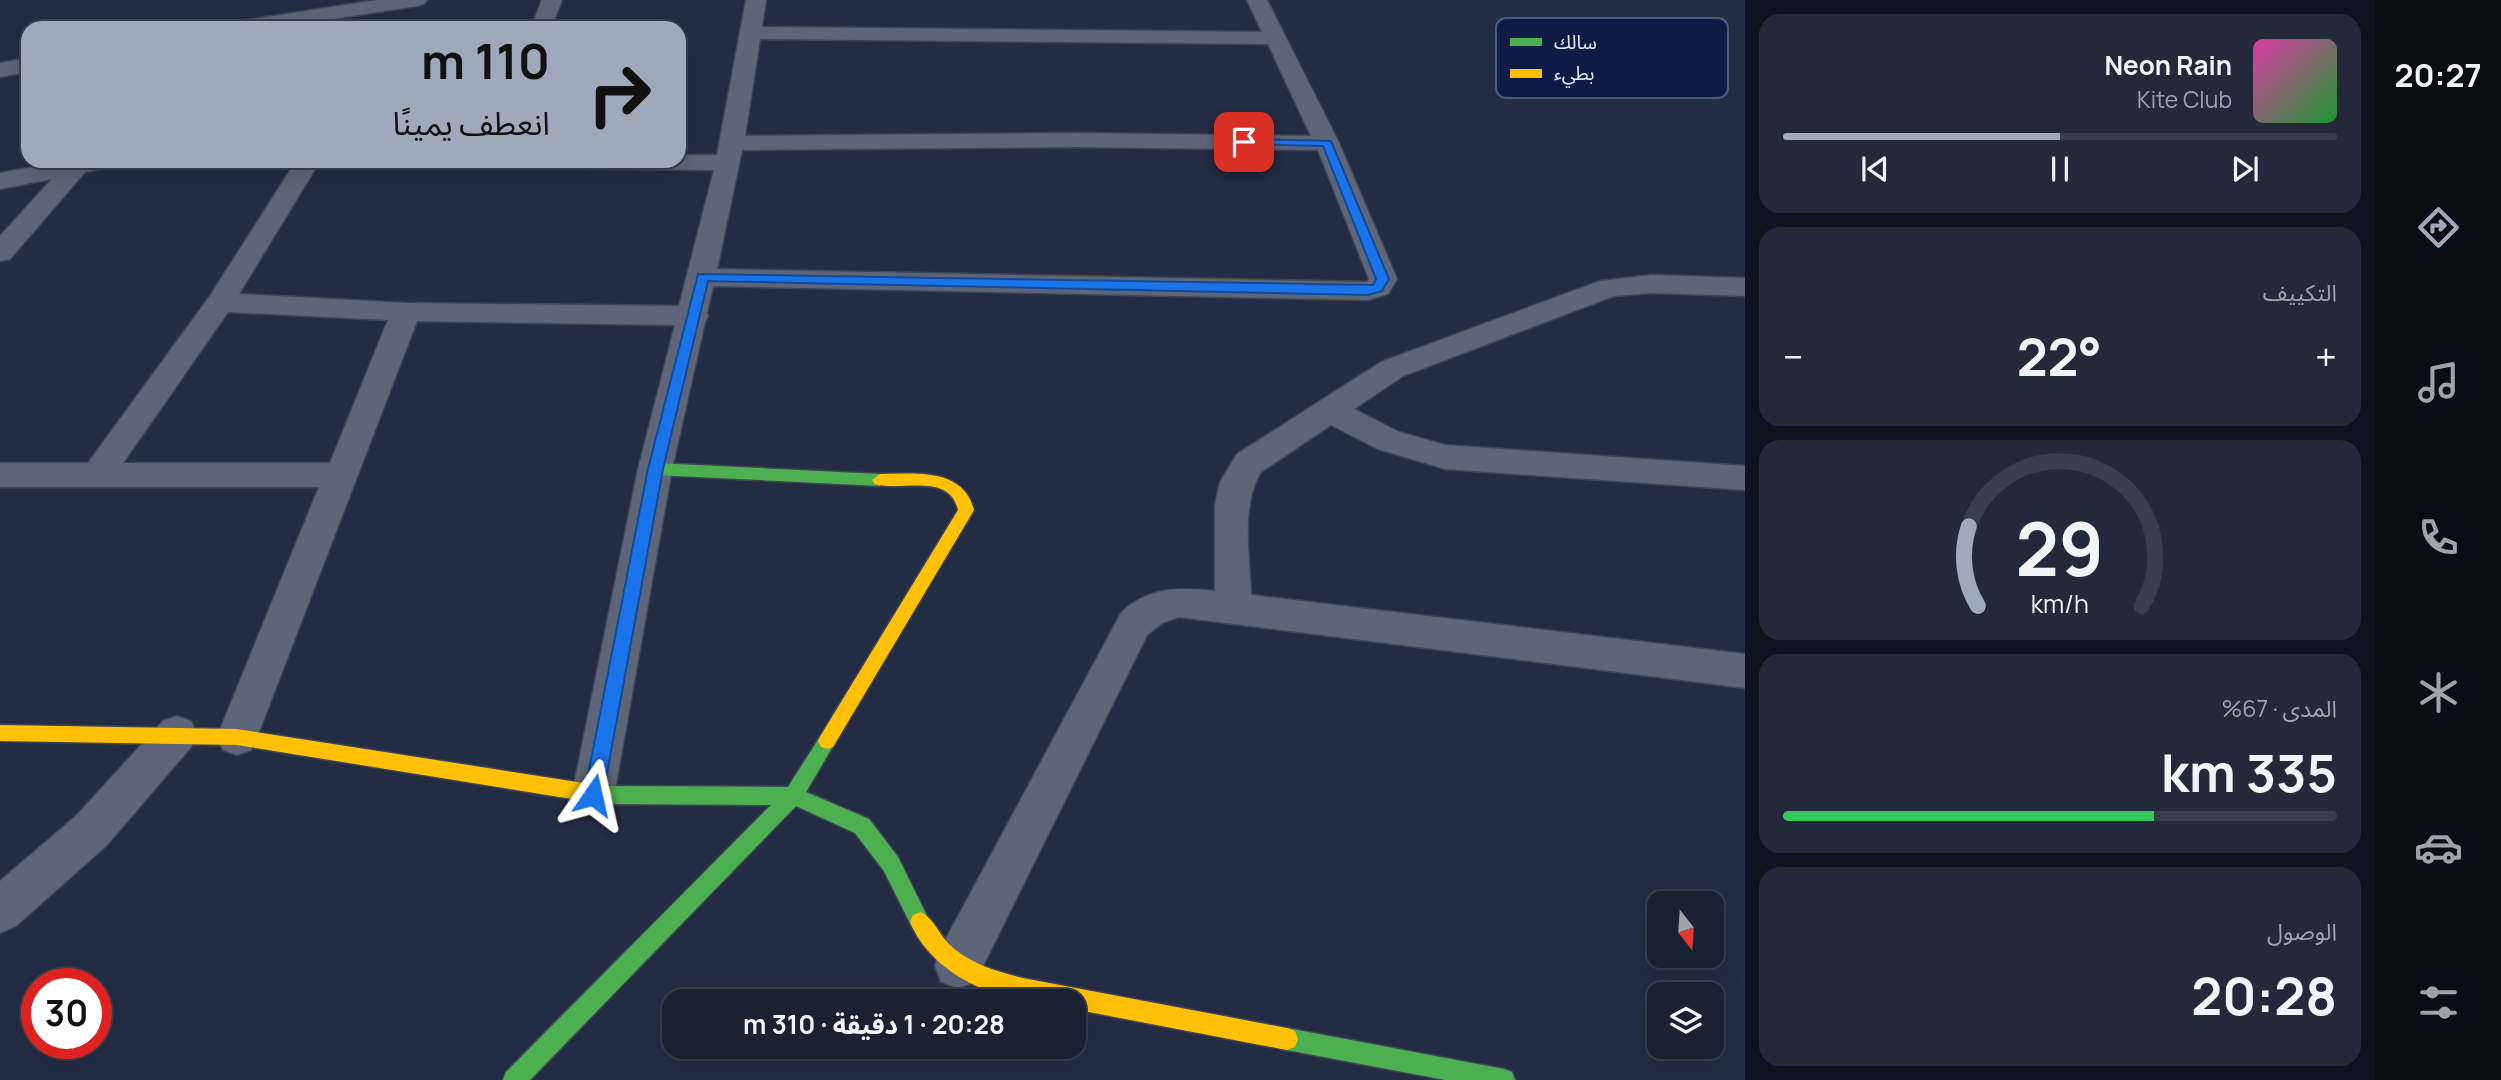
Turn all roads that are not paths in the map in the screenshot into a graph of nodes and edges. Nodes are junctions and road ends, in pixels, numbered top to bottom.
1 (271, 0) edge
2 (417, 0) edge
3 (552, 0) edge
4 (756, 0) edge
5 (1257, 0) edge
6 (234, 21) edge
7 (280, 21) edge
8 (544, 21) edge
9 (752, 33) junction
10 (1275, 38) junction
11 (21, 66) edge
12 (0, 70) edge
13 (1327, 143) junction
14 (730, 153) junction
15 (686, 155) edge
16 (71, 168) edge
17 (75, 168) edge
18 (303, 168) edge
19 (0, 181) edge
20 (0, 253) edge
21 (703, 277) junction
22 (1745, 287) edge
23 (220, 302) junction
24 (406, 312) junction
25 (694, 316) junction
26 (1329, 410) junction
27 (655, 469) junction
28 (0, 475) edge
29 (97, 475) junction
30 (339, 475) junction
31 (1745, 478) edge
32 (1233, 608) junction
33 (1745, 671) edge
34 (0, 733) edge
35 (177, 734) junction
36 (237, 737) junction
37 (593, 795) junction
38 (793, 796) junction
39 (0, 910) edge
40 (958, 965) junction
41 (514, 1080) edge
42 (1504, 1080) edge

1 - 6 street
2 - 7 street
3 - 8 street
4 - 9 street
5 - 10 street
9 - 10 street
9 - 14 street
10 - 13 street
11 - 12 street
13 - 14 street
13 - 21 street
14 - 15 street
14 - 21 street
16 - 19 street
17 - 20 street
18 - 23 street
21 - 25 street
22 - 26 street
23 - 24 street
23 - 29 street
24 - 25 street
24 - 30 street
25 - 27 street
26 - 31 street
26 - 32 street
27 - 37 street
27 - 38 street
28 - 29 street
29 - 30 street
30 - 36 street
32 - 33 street
32 - 40 street
34 - 35 street
35 - 36 street
35 - 39 street
36 - 37 street
37 - 38 street
38 - 40 street
38 - 41 street
40 - 42 street

